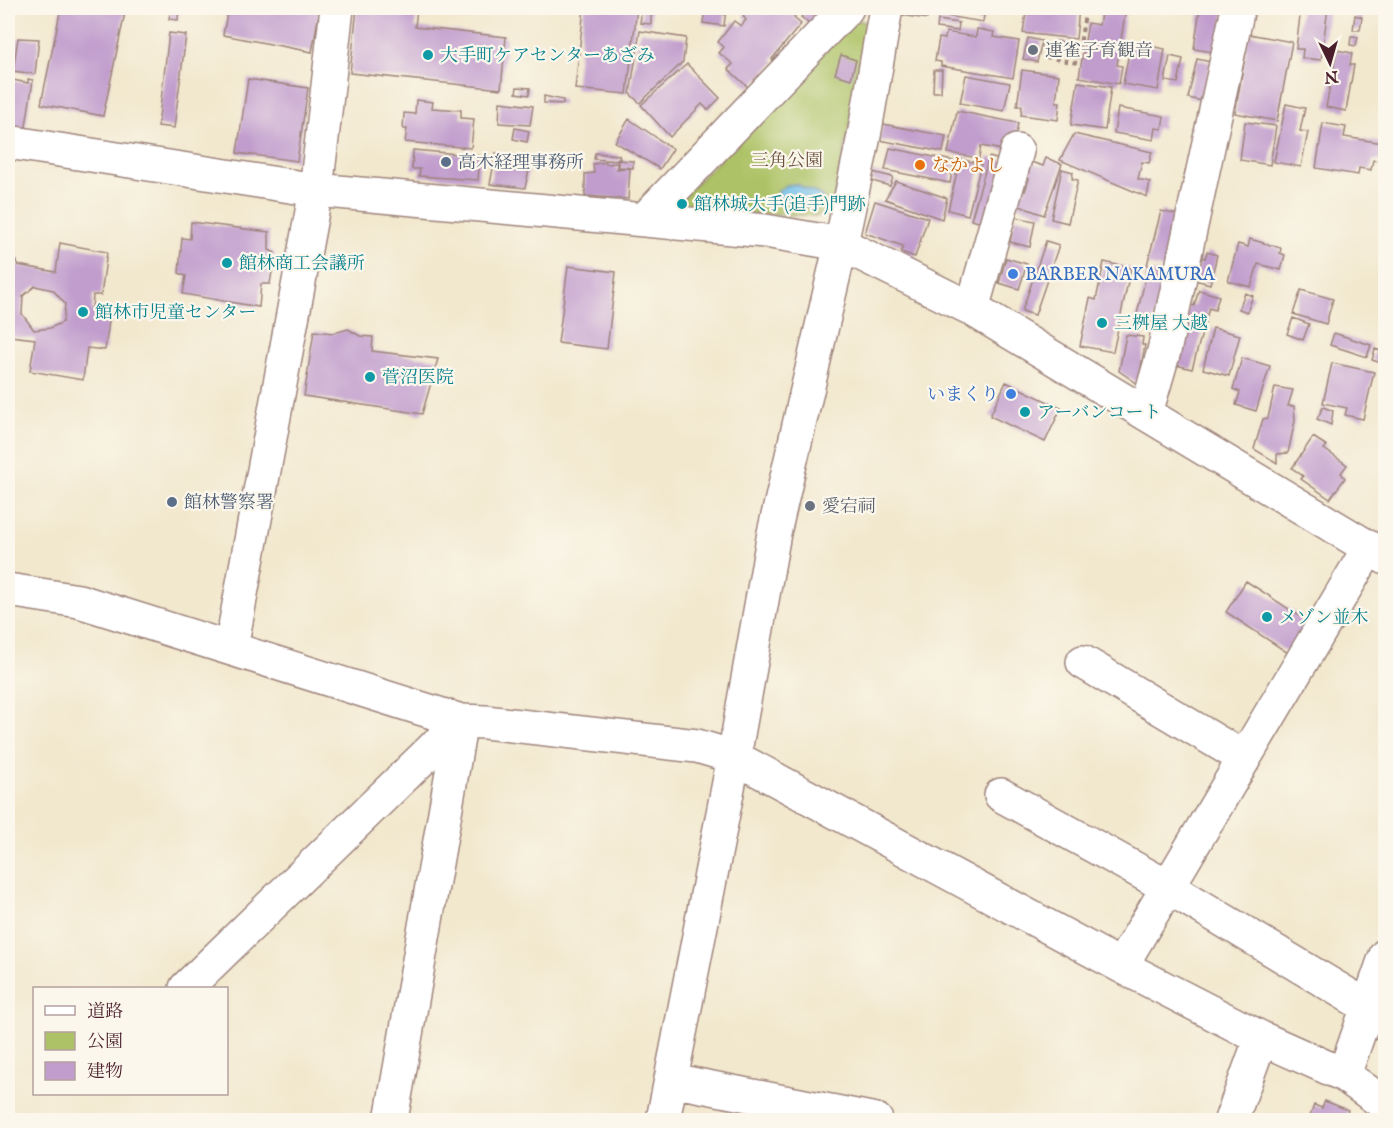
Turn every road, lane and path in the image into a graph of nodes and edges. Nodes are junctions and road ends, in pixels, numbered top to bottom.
1 (337, 8) edge
2 (847, 8) edge
3 (886, 8) edge
4 (1086, 8) edge
5 (1238, 8) edge
6 (1046, 57) dead end
7 (8, 142) edge
8 (1017, 151) dead end
9 (316, 190) junction
10 (644, 220) junction
11 (841, 244) junction
12 (972, 309) junction
13 (1146, 413) junction
14 (1377, 553) edge
15 (8, 590) edge
16 (231, 648) junction
17 (1083, 662) dead end
18 (461, 721) junction
19 (734, 757) junction
20 (1244, 758) junction
21 (1000, 795) dead end
22 (1168, 887) junction
23 (1386, 955) edge
24 (1121, 966) junction
25 (187, 987) edge
26 (1368, 1007) junction
27 (1261, 1038) junction
28 (1344, 1075) junction
29 (671, 1080) junction
30 (1386, 1105) edge
31 (391, 1120) edge
32 (663, 1120) edge
33 (876, 1120) edge
34 (1231, 1120) edge

1 - 9 street
2 - 10 street
3 - 11 street
4 - 6 path
5 - 13 street
7 - 9 street
8 - 12 street
9 - 10 street
9 - 16 street
10 - 11 street
11 - 12 street
11 - 19 street
12 - 13 street
13 - 14 street
14 - 20 street
15 - 16 street
16 - 18 street
17 - 20 street
18 - 19 street
18 - 25 street
18 - 31 street
19 - 24 street
19 - 29 street
20 - 22 street
21 - 22 street
22 - 24 street
22 - 26 street
23 - 26 street
24 - 27 street
26 - 28 street
27 - 28 street
27 - 34 street
28 - 30 street
29 - 32 street
29 - 33 street

